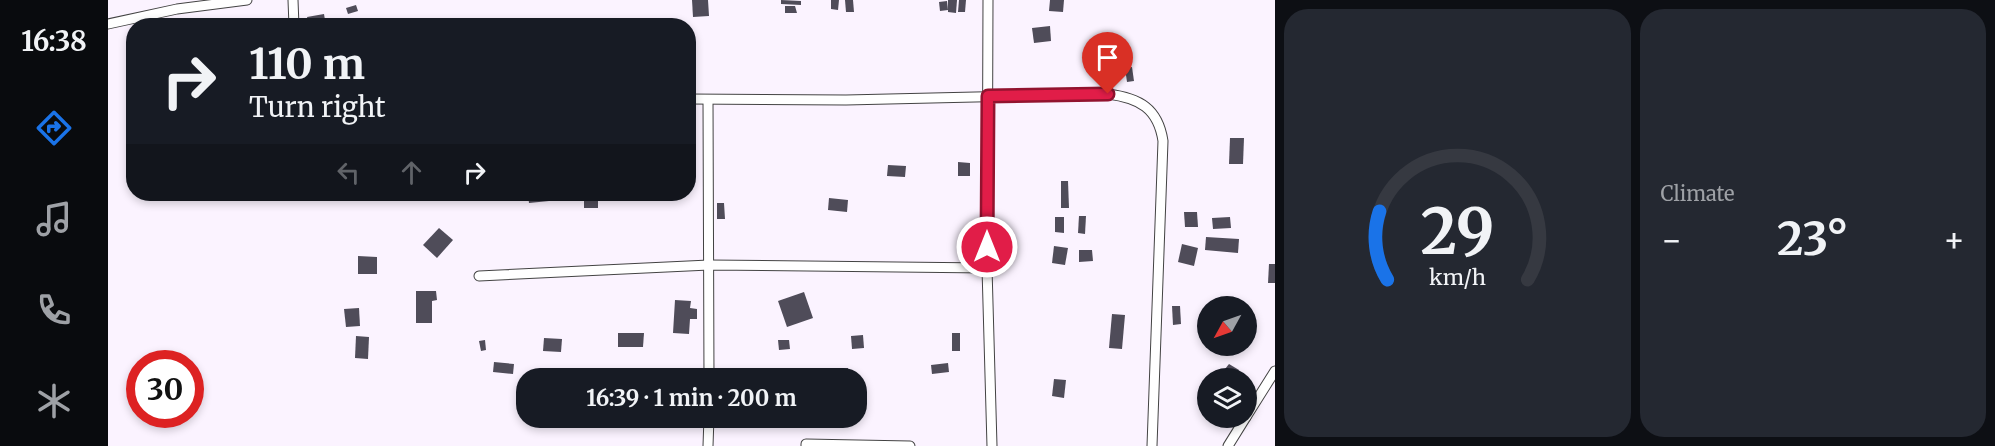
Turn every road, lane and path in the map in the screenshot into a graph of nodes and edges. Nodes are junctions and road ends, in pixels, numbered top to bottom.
1 (247, 0) edge
2 (293, 0) edge
3 (988, 0) edge
4 (136, 18) edge
5 (294, 18) edge
6 (126, 20) edge
7 (108, 24) edge
8 (988, 96) junction
9 (696, 99) edge
10 (708, 100) junction
11 (709, 264) junction
12 (987, 268) junction
13 (479, 276) dead end
14 (709, 368) edge
15 (1275, 371) edge
16 (1257, 400) edge
17 (709, 428) edge
18 (1239, 428) edge
19 (708, 446) edge
20 (806, 446) edge
21 (910, 446) edge
22 (992, 446) edge
23 (1152, 446) edge
24 (1228, 446) edge

1 - 4 street
2 - 5 street
3 - 8 street
6 - 7 street
8 - 10 street
8 - 12 street
8 - 23 street
9 - 10 street
10 - 11 street
11 - 12 street
11 - 13 street
11 - 14 street
12 - 22 street
15 - 16 street
17 - 19 street
18 - 24 street
20 - 21 street

